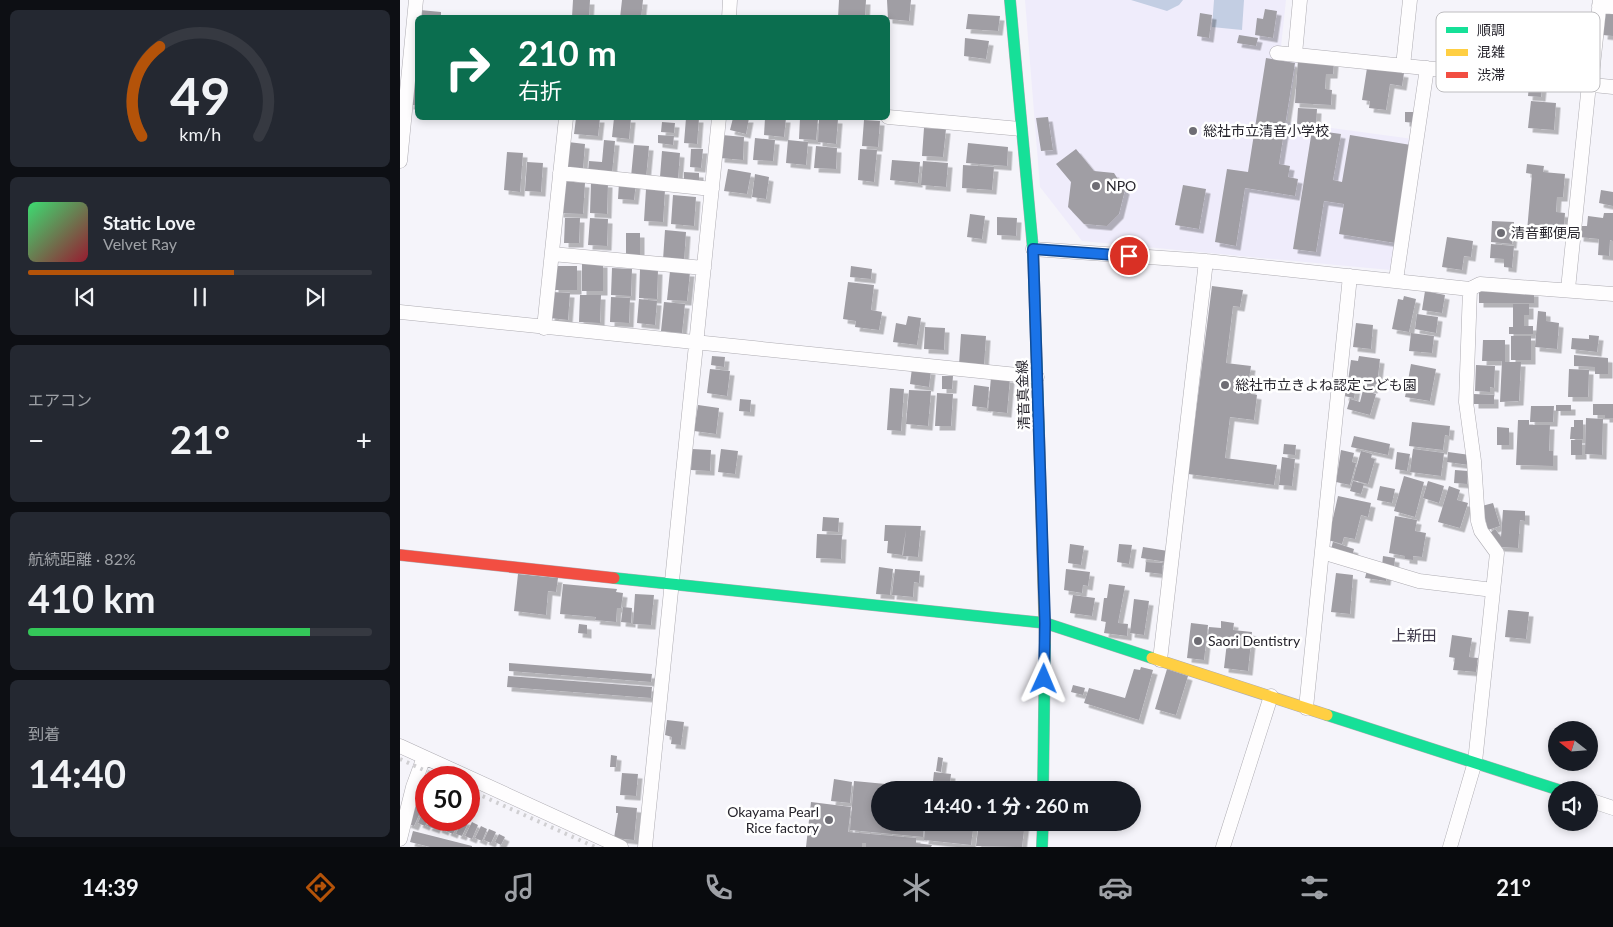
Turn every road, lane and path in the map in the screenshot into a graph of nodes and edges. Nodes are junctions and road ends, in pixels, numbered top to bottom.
1 (416, 0) edge
2 (730, 0) edge
3 (1010, 0) edge
4 (1300, 0) edge
5 (1410, 0) edge
6 (1604, 4) edge
7 (729, 15) edge
8 (1600, 27) edge
9 (1277, 53) dead end
10 (1295, 54) junction
11 (1403, 66) junction
12 (1427, 68) junction
13 (409, 69) edge
14 (1436, 69) edge
15 (1600, 85) edge
16 (1613, 87) edge
17 (1589, 92) edge
18 (890, 117) edge
19 (566, 120) edge
20 (718, 120) edge
21 (1020, 129) junction
22 (400, 161) edge
23 (560, 173) junction
24 (712, 189) junction
25 (1033, 249) junction
26 (552, 254) junction
27 (1206, 261) junction
28 (704, 268) junction
29 (1350, 276) junction
30 (1396, 280) junction
31 (1568, 289) junction
32 (1470, 290) junction
33 (1613, 294) edge
34 (400, 312) edge
35 (544, 328) junction
36 (696, 341) junction
37 (1037, 377) junction
38 (1322, 552) junction
39 (400, 555) edge
40 (672, 582) junction
41 (1493, 590) junction
42 (1045, 623) junction
43 (1160, 660) junction
44 (1271, 696) junction
45 (1306, 708) junction
46 (400, 746) edge
47 (424, 756) junction
48 (1475, 762) junction
49 (1043, 781) edge
50 (1548, 786) edge
51 (1598, 803) edge
52 (1613, 808) edge
53 (1043, 831) edge
54 (400, 839) edge
55 (621, 847) edge
56 (645, 847) edge
57 (1042, 847) edge
58 (1223, 847) edge
59 (1450, 847) edge

1 - 13 street
2 - 7 street
3 - 21 street, 清音真金線
4 - 10 street
5 - 11 street
6 - 8 street
9 - 10 street
10 - 11 street
11 - 12 street
12 - 14 street
12 - 30 street
13 - 22 street
15 - 16 street
17 - 31 street
18 - 21 street
19 - 23 street
20 - 24 street
21 - 25 street, 清音真金線
23 - 24 street
23 - 26 street
24 - 28 street
25 - 27 street
25 - 37 street, 清音真金線
26 - 28 street
26 - 35 street
27 - 29 street
27 - 43 street
28 - 36 street
29 - 30 street
29 - 38 street
30 - 32 street
31 - 32 street
31 - 33 street
32 - 41 street
34 - 35 street
35 - 36 street
36 - 37 street
36 - 40 street
37 - 42 street, 清音真金線
38 - 41 street
38 - 45 street
39 - 40 street
40 - 42 street
40 - 56 street
41 - 48 street
42 - 43 street
42 - 49 street, 清音真金線
43 - 44 street
44 - 45 street
44 - 58 street
45 - 48 street
46 - 47 street
47 - 54 street
47 - 55 street
48 - 50 street
48 - 59 street
51 - 52 street
53 - 57 street

